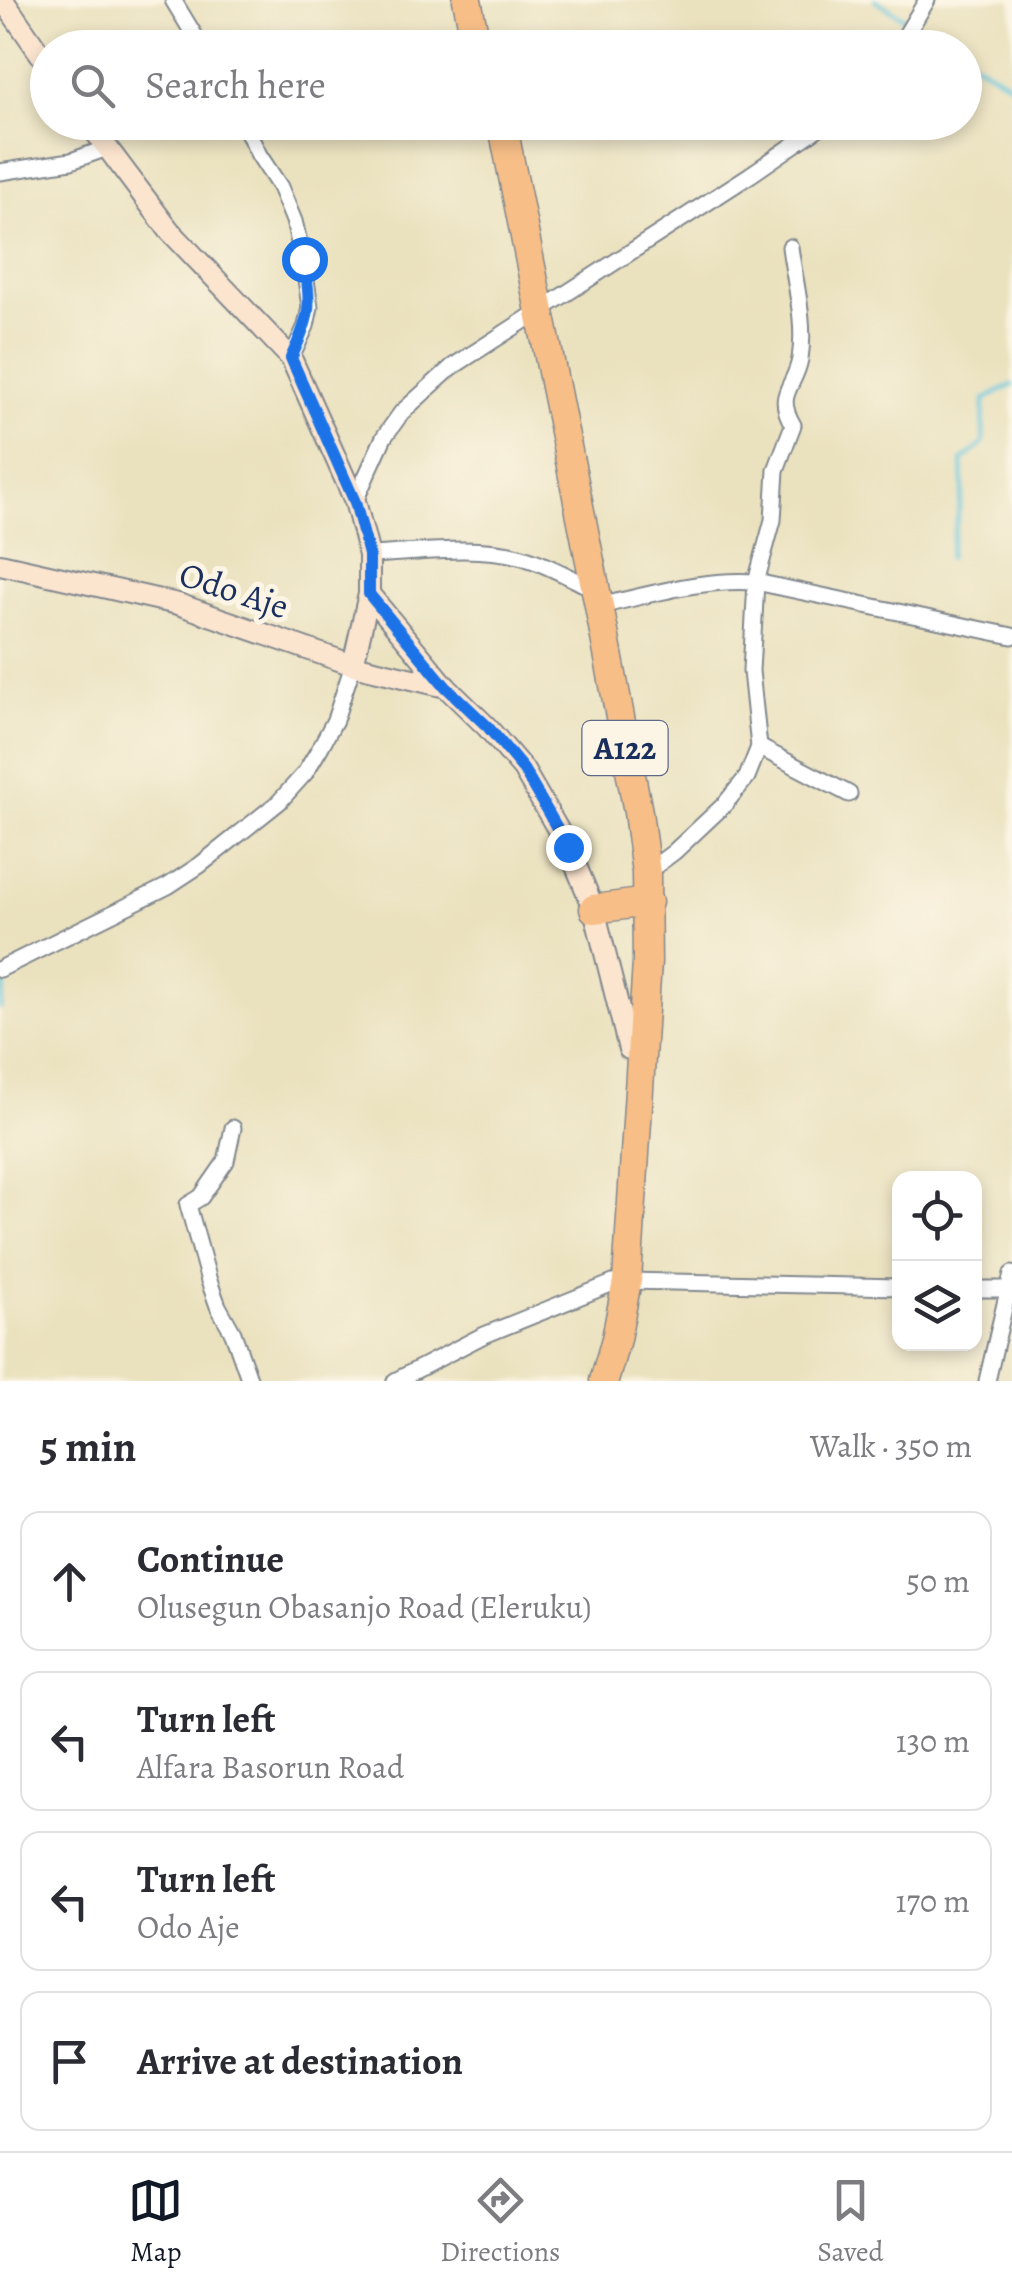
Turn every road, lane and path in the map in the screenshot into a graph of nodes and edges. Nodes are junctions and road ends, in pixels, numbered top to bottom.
1 (4, 0) edge
2 (174, 0) edge
3 (467, 0) edge
4 (477, 0) edge
5 (923, 7) edge
6 (192, 30) edge
7 (473, 30) edge
8 (483, 30) edge
9 (910, 30) edge
10 (30, 38) edge
11 (101, 140) edge
12 (251, 140) edge
13 (496, 140) edge
14 (505, 140) edge
15 (800, 140) edge
16 (107, 148) junction
17 (0, 172) edge
18 (790, 247) dead end
19 (536, 314) junction
20 (291, 358) junction
21 (355, 502) junction
22 (369, 555) junction
23 (0, 564) edge
24 (756, 582) junction
25 (369, 594) junction
26 (591, 595) junction
27 (1012, 636) edge
28 (353, 664) junction
29 (446, 687) junction
30 (760, 747) junction
31 (849, 794) dead end
32 (641, 889) junction
33 (594, 909) junction
34 (0, 969) edge
35 (629, 1049) junction
36 (232, 1128) dead end
37 (620, 1282) junction
38 (1010, 1282) edge
39 (892, 1287) edge
40 (982, 1287) edge
41 (250, 1381) edge
42 (395, 1381) edge
43 (590, 1381) edge
44 (604, 1381) edge
45 (986, 1381) edge

1 - 10 street
2 - 6 street
3 - 7 highway
4 - 8 highway
5 - 9 street
11 - 16 street
12 - 20 street
13 - 19 highway, A122
14 - 19 highway, A122
15 - 19 street
16 - 17 street
16 - 20 street
18 - 24 street
19 - 21 street
19 - 26 highway, A122
20 - 21 street
21 - 22 street
22 - 25 street
22 - 26 street
23 - 28 street, Odo Aje
24 - 26 street
24 - 27 street
24 - 30 street
25 - 28 street
25 - 29 street, Odo Aje
26 - 32 highway, A122
28 - 29 street, Odo Aje
28 - 34 street
29 - 33 street, Odo Aje
30 - 31 street
30 - 32 street
32 - 33 highway
32 - 35 highway, A122
32 - 37 highway, A122
33 - 35 street, Odo Aje
35 - 37 highway, A122
36 - 41 street
37 - 39 street
37 - 42 street
37 - 43 highway, A122
37 - 44 highway, A122
38 - 40 street
38 - 45 street

